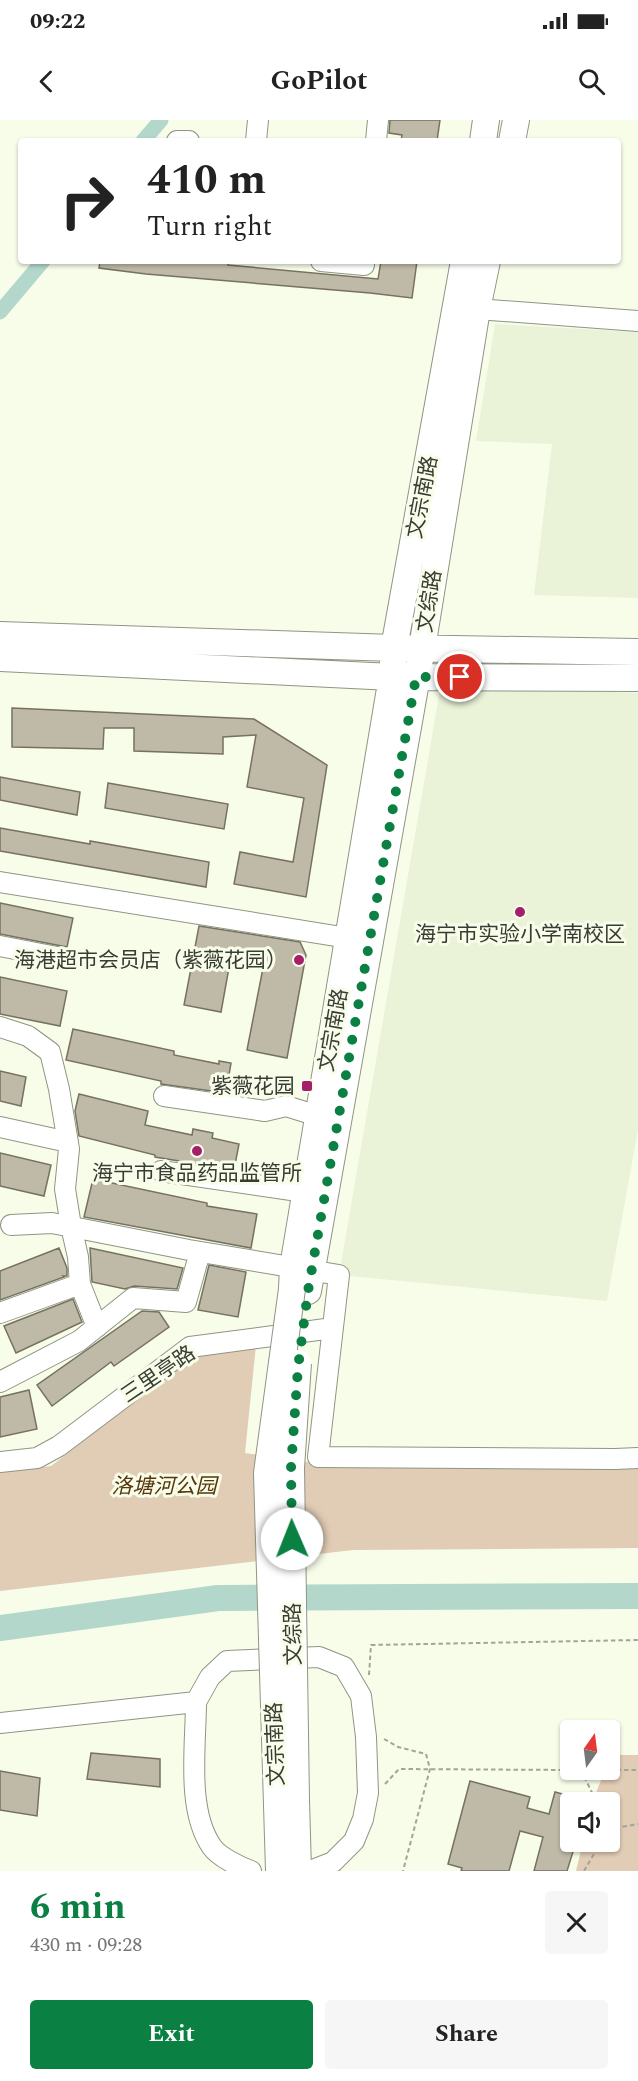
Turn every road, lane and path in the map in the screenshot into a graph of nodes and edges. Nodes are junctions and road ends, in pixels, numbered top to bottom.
1 (258, 120) edge
2 (378, 120) edge
3 (486, 120) edge
4 (516, 120) edge
5 (256, 138) edge
6 (376, 138) edge
7 (483, 138) edge
8 (513, 138) edge
9 (465, 264) edge
10 (486, 264) edge
11 (467, 308) junction
12 (638, 321) edge
13 (0, 635) edge
14 (394, 648) junction
15 (422, 648) junction
16 (638, 652) edge
17 (0, 658) edge
18 (404, 677) junction
19 (638, 678) edge
20 (0, 882) edge
21 (348, 938) junction
22 (0, 946) edge
23 (62, 958) dead end
24 (0, 1027) edge
25 (164, 1096) dead end
26 (318, 1116) junction
27 (0, 1127) edge
28 (68, 1142) junction
29 (161, 1172) dead end
30 (305, 1192) junction
31 (11, 1225) dead end
32 (71, 1226) junction
33 (200, 1252) junction
34 (301, 1279) junction
35 (80, 1284) junction
36 (0, 1312) edge
37 (97, 1327) junction
38 (333, 1328) junction
39 (0, 1382) edge
40 (638, 1458) edge
41 (0, 1462) edge
42 (638, 1640) edge
43 (369, 1678) dead end
44 (196, 1702) junction
45 (0, 1723) edge
46 (381, 1737) dead end
47 (429, 1769) junction
48 (560, 1770) edge
49 (620, 1770) edge
50 (638, 1770) edge
51 (379, 1791) dead end
52 (286, 1802) junction
53 (638, 1824) edge
54 (620, 1827) edge
55 (595, 1852) edge
56 (251, 1871) edge
57 (279, 1871) edge
58 (298, 1871) edge
59 (310, 1871) edge
60 (403, 1871) edge
61 (584, 1871) edge

1 - 5 street
2 - 6 street
3 - 7 main road
4 - 8 main road
9 - 11 main road, 文宗南路
10 - 11 main road, 文综路
11 - 12 street
11 - 14 main road, 文宗南路
11 - 15 main road, 文综路
13 - 14 main road
14 - 15 main road
14 - 18 main road, 文宗南路
15 - 16 main road
15 - 18 main road, 文综路
17 - 18 main road
18 - 19 main road
18 - 21 main road, 文宗南路
18 - 34 main road, 文综路
20 - 21 street
21 - 26 main road, 文宗南路
22 - 23 street
24 - 28 street
25 - 26 street
26 - 30 main road, 文宗南路
27 - 28 street
28 - 32 street
29 - 30 street
30 - 34 main road, 文宗南路
31 - 32 street
32 - 33 street
32 - 35 street
33 - 34 street
33 - 37 street
34 - 38 street
34 - 52 main road, 文宗南路, bridge
35 - 36 street
35 - 37 street
37 - 39 street
38 - 40 street
38 - 41 street, 三里亭路
42 - 43 path
44 - 45 street
44 - 56 street
44 - 59 street
46 - 47 path
47 - 48 path
47 - 51 path
47 - 60 path
49 - 50 path
52 - 57 main road
52 - 58 main road
53 - 54 path
55 - 61 path

